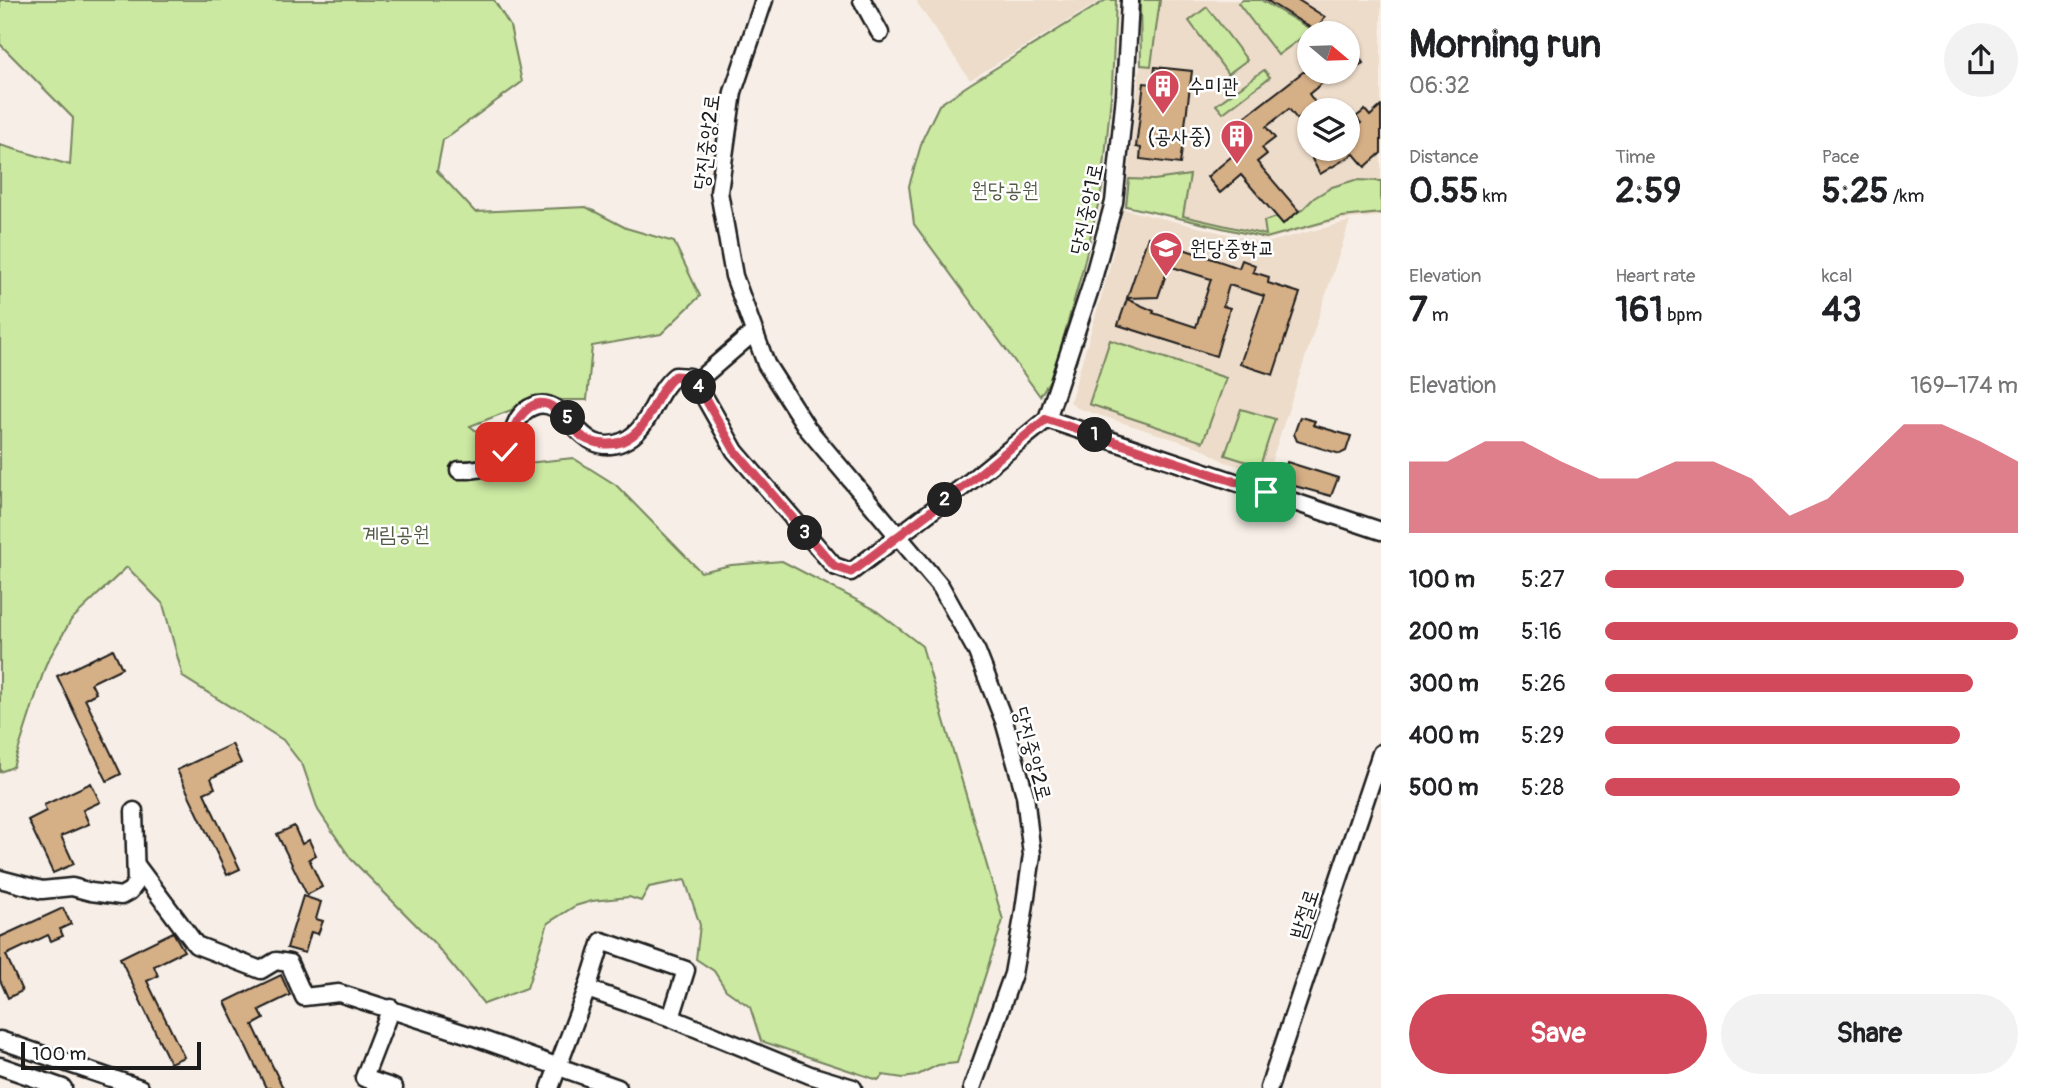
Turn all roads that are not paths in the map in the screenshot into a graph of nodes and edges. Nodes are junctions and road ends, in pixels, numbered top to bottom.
1 (764, 0) edge
2 (862, 0) edge
3 (1130, 0) edge
4 (880, 33) dead end
5 (754, 332) junction
6 (696, 382) junction
7 (1046, 419) junction
8 (459, 470) dead end
9 (1381, 531) edge
10 (898, 535) junction
11 (1381, 752) edge
12 (134, 811) dead end
13 (137, 866) junction
14 (0, 879) edge
15 (587, 989) junction
16 (391, 1009) junction
17 (671, 1018) junction
18 (0, 1040) edge
19 (0, 1066) edge
20 (558, 1066) junction
21 (808, 1081) edge
22 (63, 1088) edge
23 (140, 1088) edge
24 (394, 1088) edge
25 (550, 1088) edge
26 (618, 1088) edge
27 (853, 1088) edge
28 (972, 1088) edge
29 (1269, 1088) edge

1 - 5 street, 당진중앙2로
2 - 4 street
3 - 7 street, 당진중앙1로
5 - 6 street
5 - 10 street, 당진중앙2로
6 - 8 street
6 - 10 street
7 - 9 street
7 - 10 street
10 - 28 street, 당진중앙2로
11 - 29 street, 밤절로
12 - 13 street
13 - 14 street
13 - 16 street
15 - 17 street
15 - 17 street
15 - 20 street
16 - 20 street
16 - 24 street
17 - 21 street
18 - 23 street
19 - 22 street
20 - 25 street
20 - 26 street
21 - 27 street

